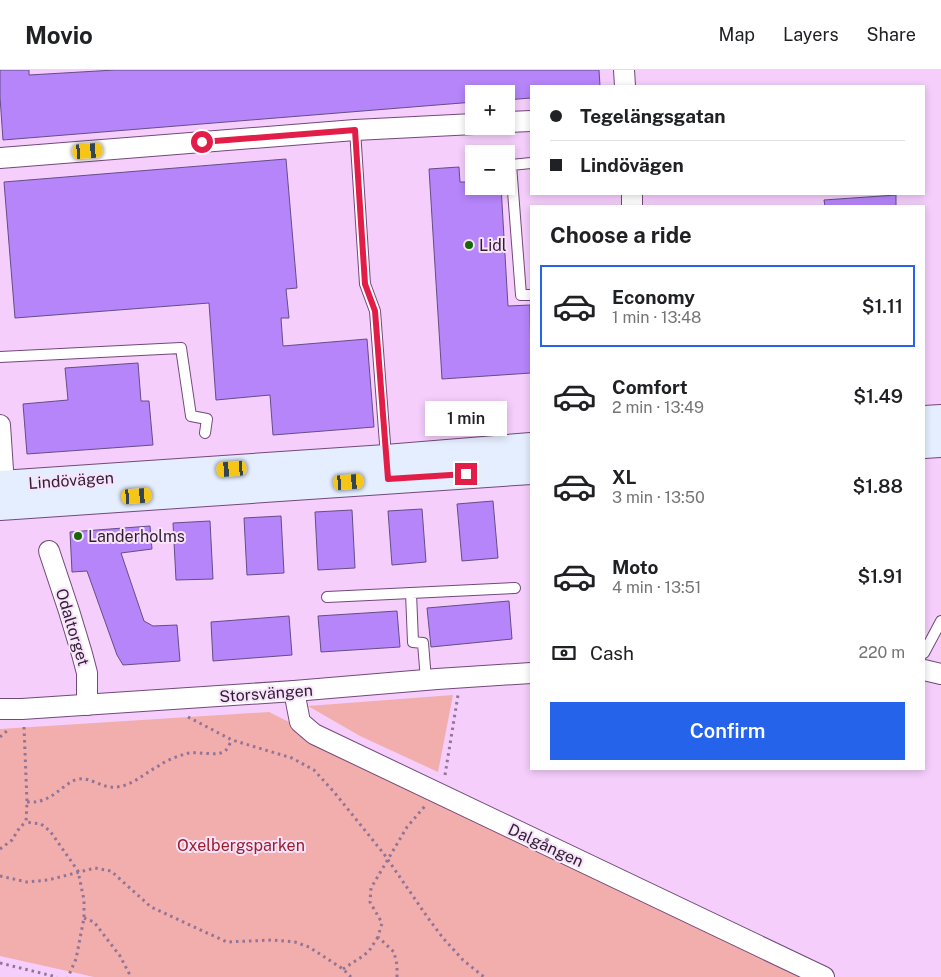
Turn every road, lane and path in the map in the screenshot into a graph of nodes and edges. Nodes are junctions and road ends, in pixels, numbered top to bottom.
1 (624, 70) edge
2 (625, 85) edge
3 (530, 121) edge
4 (515, 122) edge
5 (465, 124) edge
6 (355, 130) junction
7 (0, 158) edge
8 (530, 163) edge
9 (530, 295) edge
10 (0, 357) edge
11 (941, 419) edge
12 (925, 420) edge
13 (0, 425) edge
14 (205, 433) dead end
15 (941, 443) edge
16 (925, 444) edge
17 (530, 447) edge
18 (387, 469) junction
19 (530, 470) edge
20 (1, 494) edge
21 (49, 551) dead end
22 (515, 588) dead end
23 (410, 593) junction
24 (327, 597) dead end
25 (941, 621) edge
26 (925, 651) edge
27 (925, 670) edge
28 (530, 673) edge
29 (941, 674) edge
30 (460, 678) junction
31 (426, 680) junction
32 (294, 691) junction
33 (87, 705) junction
34 (0, 709) edge
35 (22, 709) junction
36 (188, 717) dead end
37 (232, 740) junction
38 (434, 792) junction
39 (27, 802) junction
40 (26, 822) junction
41 (0, 849) edge
42 (388, 859) junction
43 (78, 873) junction
44 (0, 876) edge
45 (84, 918) junction
46 (378, 937) junction
47 (0, 963) edge
48 (343, 970) junction
49 (813, 975) edge
50 (57, 977) edge
51 (68, 977) edge
52 (131, 977) edge
53 (351, 977) edge
54 (398, 977) edge
55 (484, 977) edge

1 - 2 street
3 - 4 street
5 - 6 street
6 - 7 street
6 - 18 lane
8 - 9 lane
10 - 14 lane
11 - 12 main road
13 - 20 street
15 - 16 main road
17 - 18 main road, Lindövägen
18 - 19 main road, Lindövägen
18 - 20 main road, Lindövägen
21 - 33 street, Odaltorget
22 - 23 lane
23 - 24 lane
23 - 31 lane
25 - 26 lane
27 - 29 street
28 - 30 street, Storsvängen
30 - 31 street, Storsvängen
30 - 38 path
31 - 32 street, Storsvängen
32 - 33 street, Storsvängen
32 - 38 street, Dalgången
33 - 35 street, Storsvängen
34 - 35 street, Storsvängen
35 - 39 path
36 - 37 path
37 - 39 path
37 - 42 path
38 - 42 path
38 - 49 street, Dalgången
39 - 40 path
40 - 41 path
40 - 43 path
42 - 46 path
42 - 55 path
43 - 44 path
43 - 45 path
43 - 48 path
45 - 51 path
45 - 52 path
46 - 48 path
46 - 54 path
47 - 50 path
48 - 53 path

